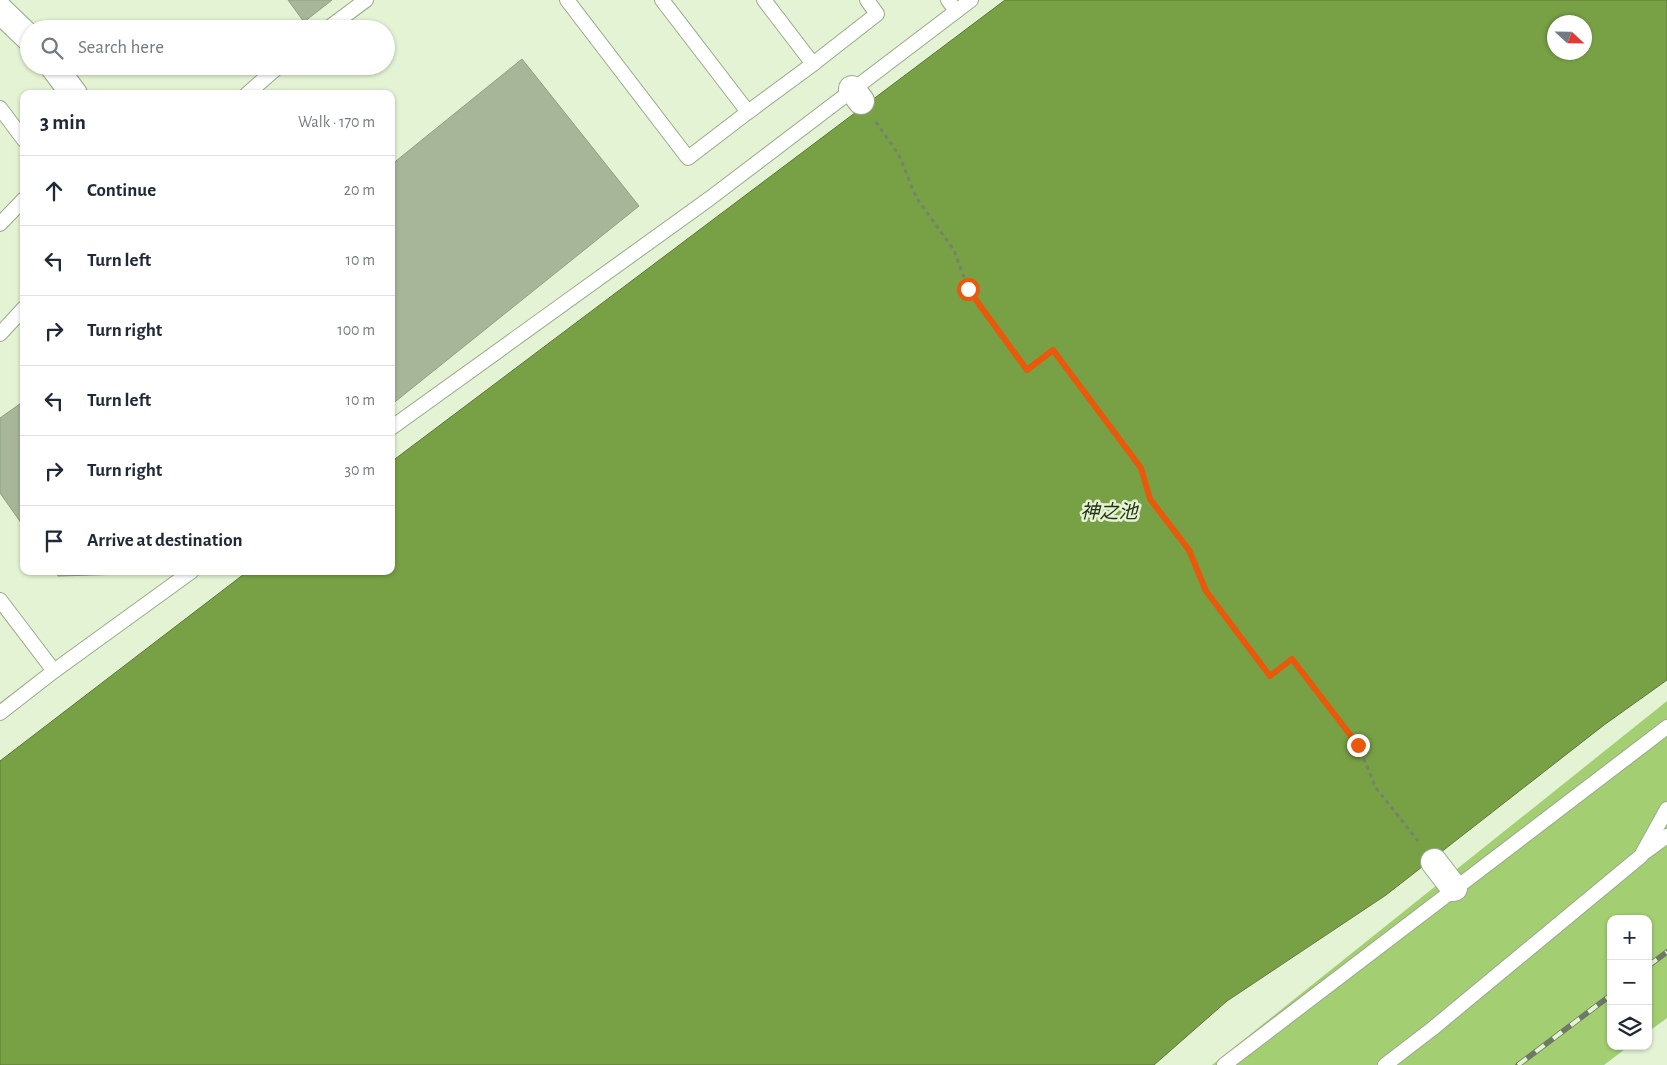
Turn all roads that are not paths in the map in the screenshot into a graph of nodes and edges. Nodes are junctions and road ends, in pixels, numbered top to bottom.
1 (366, 0) edge
2 (567, 0) edge
3 (662, 0) edge
4 (764, 0) edge
5 (867, 0) edge
6 (971, 0) edge
7 (952, 5) edge
8 (0, 10) edge
9 (339, 20) edge
10 (20, 29) edge
11 (813, 64) junction
12 (60, 75) edge
13 (268, 75) edge
14 (71, 90) edge
15 (251, 90) edge
16 (0, 108) edge
17 (748, 112) junction
18 (20, 135) edge
19 (20, 202) edge
20 (0, 224) edge
21 (20, 312) edge
22 (0, 334) edge
23 (395, 425) edge
24 (186, 575) edge
25 (0, 600) edge
26 (54, 670) junction
27 (0, 713) edge
28 (1667, 727) edge
29 (1667, 809) edge
30 (1667, 836) edge
31 (1641, 856) junction
32 (1434, 862) road end
33 (1454, 888) junction
34 (1224, 1065) edge
35 (1385, 1065) edge

1 - 9 lane
2 - 17 lane
3 - 17 lane
4 - 11 lane
5 - 11 lane
6 - 7 lane
7 - 23 lane
8 - 10 street
11 - 17 lane
12 - 14 street
13 - 15 lane
16 - 18 lane
19 - 20 lane
21 - 22 lane
24 - 26 lane
25 - 26 lane
26 - 27 lane
28 - 33 lane
29 - 31 lane
30 - 31 lane
31 - 35 lane
32 - 33 street
33 - 34 lane

